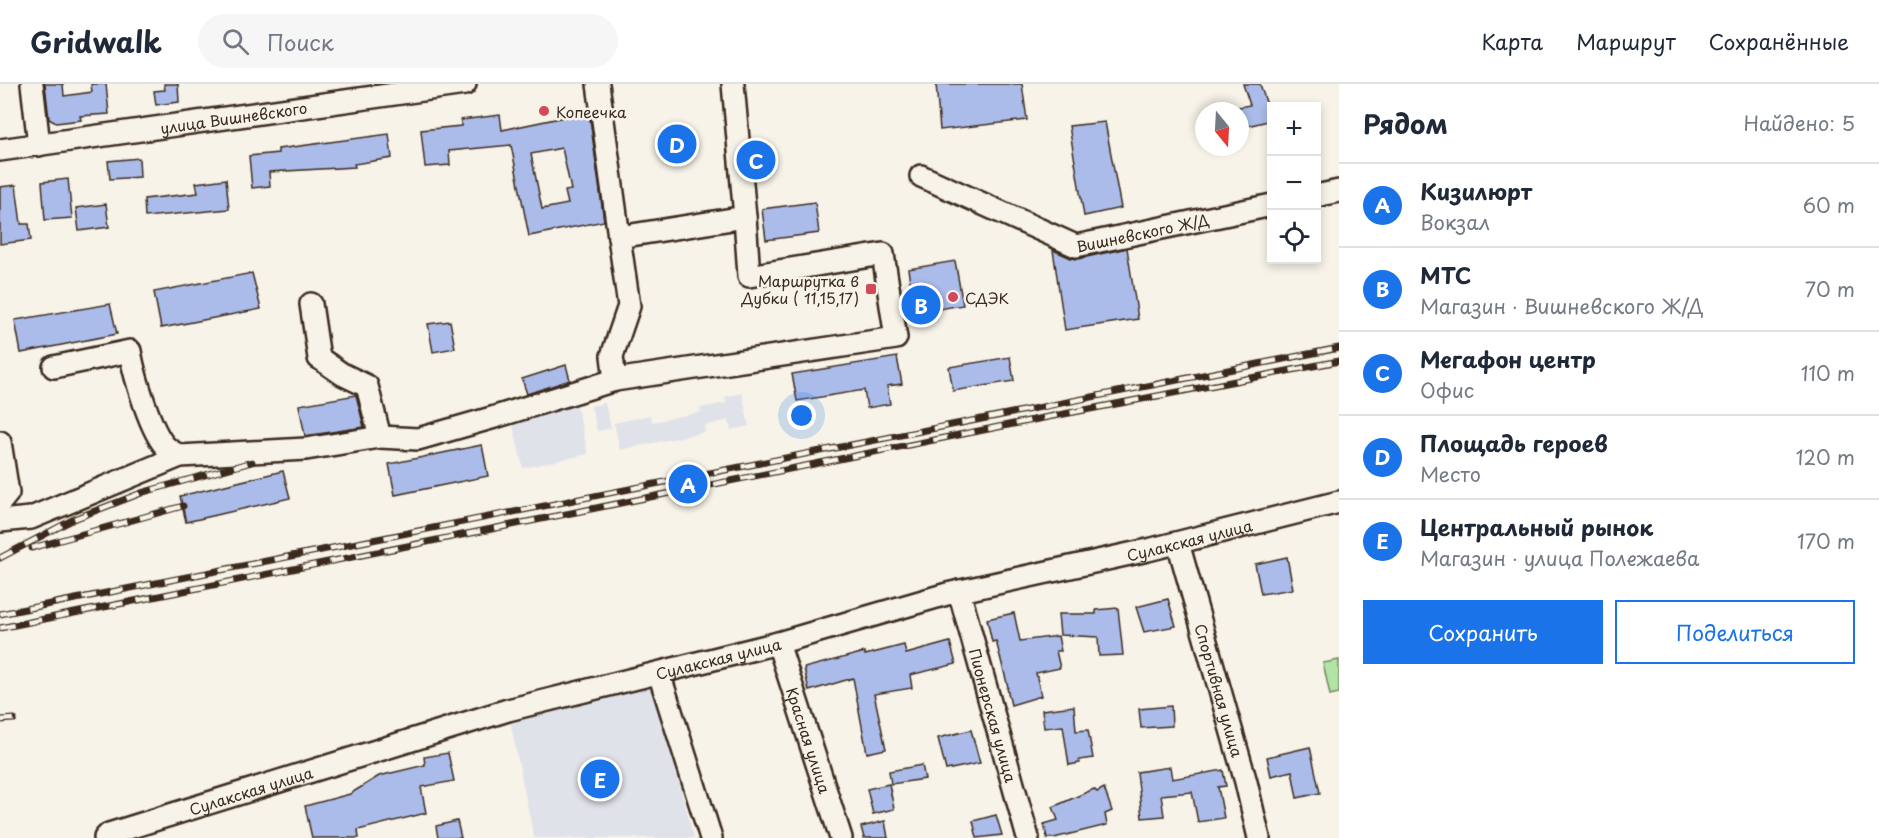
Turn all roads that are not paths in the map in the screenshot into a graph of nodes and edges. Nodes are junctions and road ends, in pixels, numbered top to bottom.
1 (32, 84) edge
2 (465, 84) edge
3 (598, 84) edge
4 (734, 84) edge
5 (39, 146) junction
6 (0, 150) edge
7 (921, 176) dead end
8 (1339, 191) edge
9 (1321, 195) edge
10 (1267, 206) edge
11 (745, 217) junction
12 (619, 237) junction
13 (311, 304) dead end
14 (54, 367) dead end
15 (615, 380) junction
16 (380, 438) junction
17 (0, 442) edge
18 (180, 456) junction
19 (1339, 502) edge
20 (0, 503) edge
21 (0, 521) edge
22 (1178, 543) junction
23 (959, 591) junction
24 (778, 643) junction
25 (659, 673) junction
26 (105, 838) edge
27 (711, 838) edge
28 (841, 838) edge
29 (1028, 838) edge
30 (1259, 838) edge

1 - 5 street
2 - 5 street, улица Вишневского
3 - 12 street
4 - 11 street
5 - 6 street, улица Вишневского
7 - 10 street, Вишневского Ж/Д
8 - 9 street
11 - 12 street
11 - 15 street
12 - 15 street
13 - 16 street
14 - 18 street
15 - 16 street
16 - 18 street
17 - 20 street
18 - 21 street
19 - 22 street, Сулакская улица
22 - 23 street, Сулакская улица
22 - 30 street, Спортивная улица
23 - 24 street, Сулакская улица
23 - 29 street, Пионерская улица
24 - 25 street, Сулакская улица
24 - 28 street, Красная улица
25 - 26 street, Сулакская улица
25 - 27 street

